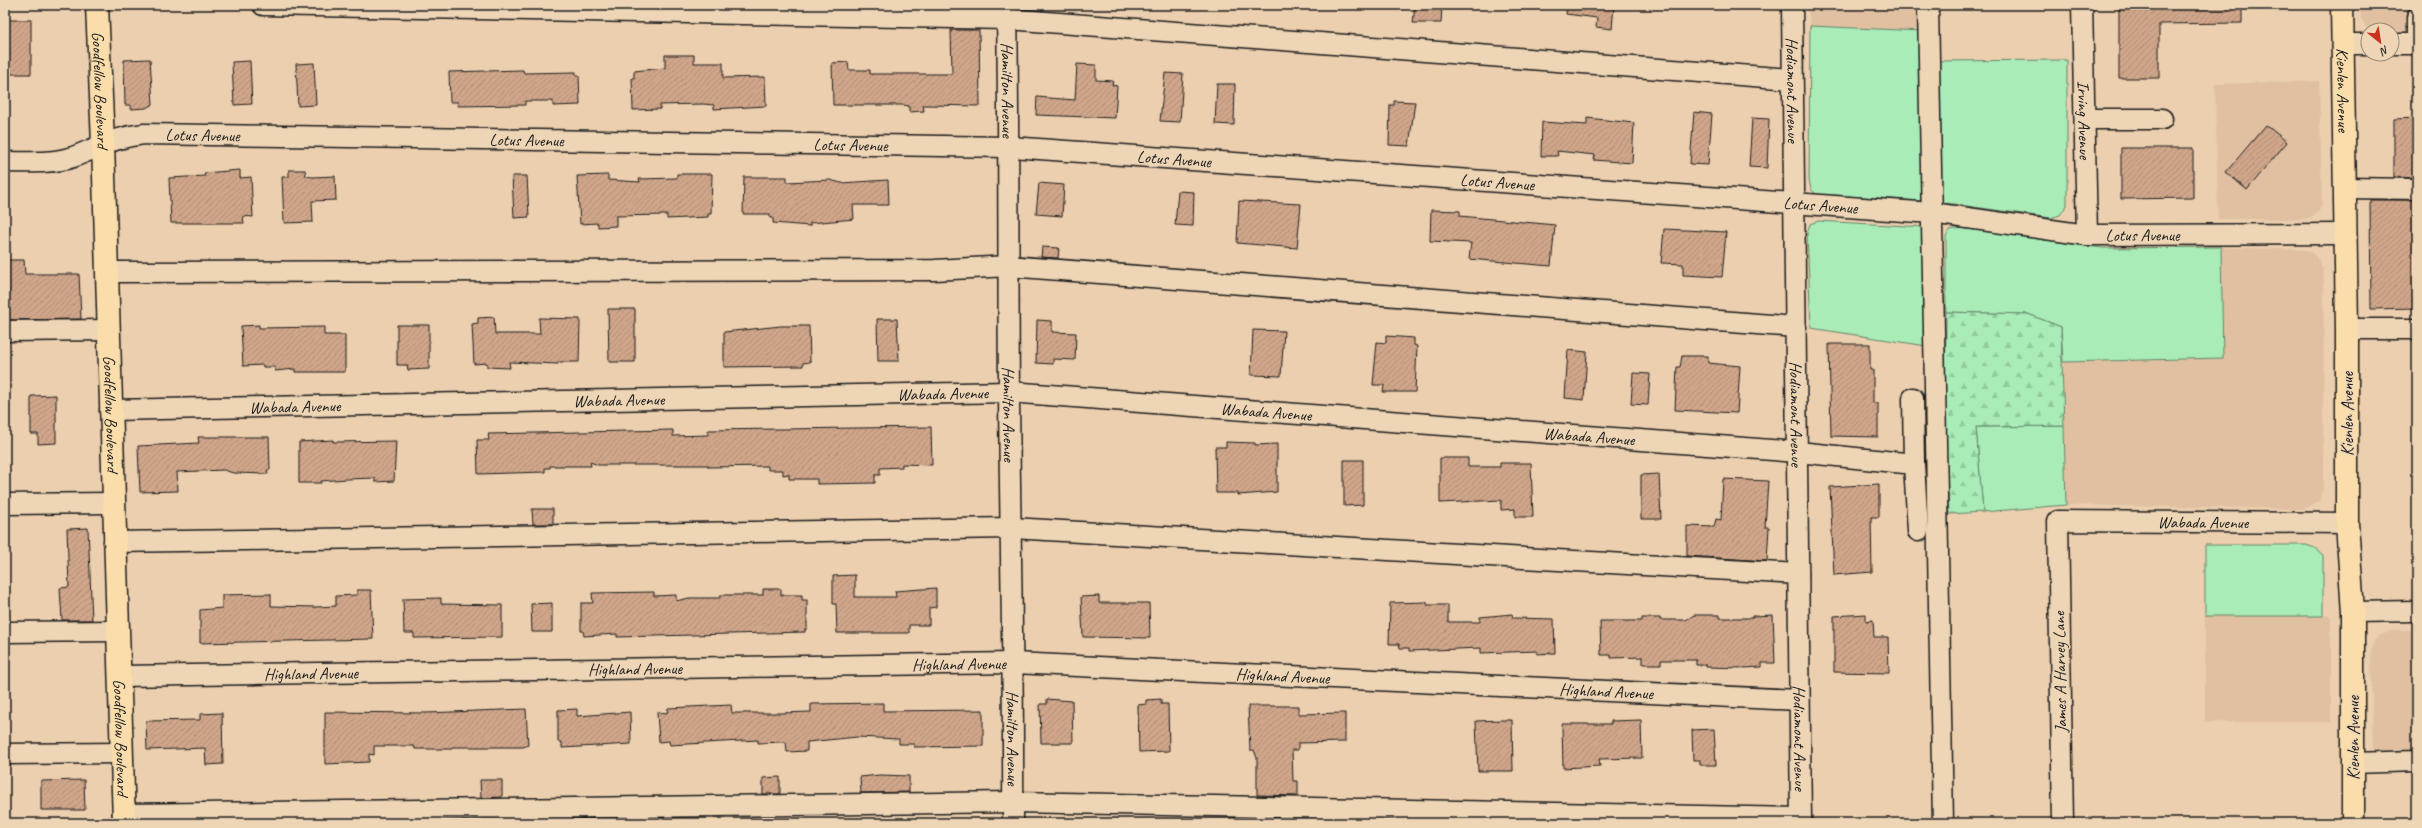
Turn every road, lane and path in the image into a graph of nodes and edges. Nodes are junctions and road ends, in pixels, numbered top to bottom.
1 (97, 5) edge
2 (263, 5) edge
3 (1792, 5) edge
4 (1928, 5) edge
5 (2082, 5) edge
6 (2342, 5) edge
7 (1007, 12) edge
8 (2417, 17) edge
9 (2343, 44) junction
10 (2360, 44) edge
11 (2400, 44) edge
12 (2417, 44) edge
13 (1791, 79) junction
14 (2085, 119) junction
15 (2162, 119) dead end
16 (103, 143) junction
17 (1010, 147) junction
18 (5, 162) edge
19 (2345, 188) junction
20 (2417, 189) edge
21 (1794, 204) junction
22 (1932, 213) junction
23 (2088, 234) junction
24 (2345, 234) junction
25 (1009, 266) junction
26 (107, 272) junction
27 (1796, 327) junction
28 (2347, 329) junction
29 (2417, 329) edge
30 (108, 330) junction
31 (5, 331) edge
32 (1009, 392) junction
33 (1913, 398) dead end
34 (110, 410) junction
35 (1798, 452) junction
36 (1914, 464) junction
37 (113, 503) junction
38 (5, 504) edge
39 (2058, 521) joint
40 (2347, 523) junction
41 (1012, 528) junction
42 (1918, 531) dead end
43 (114, 542) junction
44 (1798, 574) junction
45 (2417, 611) edge
46 (2352, 612) junction
47 (117, 631) junction
48 (5, 632) edge
49 (1014, 663) junction
50 (119, 676) junction
51 (1798, 700) junction
52 (121, 753) junction
53 (5, 754) edge
54 (2417, 761) edge
55 (2353, 763) junction
56 (1014, 802) junction
57 (123, 818) edge
58 (1801, 821) edge
59 (1014, 823) edge
60 (1943, 823) edge
61 (2063, 823) edge
62 (2353, 823) edge

1 - 16 main road, Goodfellow Boulevard
2 - 7 street
3 - 13 street, Hodiamont Avenue
4 - 22 street
5 - 14 street, Irving Avenue
6 - 9 main road, Kienlen Avenue
7 - 13 street
7 - 17 street, Hamilton Avenue
8 - 12 street
9 - 10 street
9 - 19 main road, Kienlen Avenue
11 - 12 street
13 - 21 street, Hodiamont Avenue
14 - 15 street
14 - 23 street, Irving Avenue
16 - 17 street, Lotus Avenue
16 - 18 street, Lotus Avenue
16 - 26 main road, Goodfellow Boulevard
17 - 21 street, Lotus Avenue
17 - 25 street, Hamilton Avenue
19 - 20 street
19 - 24 main road, Kienlen Avenue
21 - 22 street, Lotus Avenue
21 - 27 street, Hodiamont Avenue
22 - 23 street, Lotus Avenue
22 - 60 street
23 - 24 street, Lotus Avenue
24 - 28 main road, Kienlen Avenue
25 - 26 street
25 - 27 street
25 - 32 street, Hamilton Avenue
26 - 30 main road, Goodfellow Boulevard
27 - 35 street, Hodiamont Avenue
28 - 29 street
28 - 40 main road, Kienlen Avenue
30 - 31 street
30 - 34 main road, Goodfellow Boulevard
32 - 34 street, Wabada Avenue
32 - 35 street, Wabada Avenue
32 - 41 street, Hamilton Avenue
33 - 36 street
34 - 37 main road, Goodfellow Boulevard
35 - 36 street, Wabada Avenue
35 - 44 street, Hodiamont Avenue
36 - 42 street
37 - 38 street
37 - 43 main road, Goodfellow Boulevard
39 - 40 street, Wabada Avenue
39 - 61 street, James A Harvey Lane
40 - 46 main road, Kienlen Avenue
41 - 43 street
41 - 44 street
41 - 49 street, Hamilton Avenue
43 - 47 main road, Goodfellow Boulevard
44 - 51 street, Hodiamont Avenue
45 - 46 street
46 - 55 main road, Kienlen Avenue
47 - 48 street
47 - 50 main road, Goodfellow Boulevard
49 - 50 street, Highland Avenue
49 - 51 street, Highland Avenue
49 - 56 street, Hamilton Avenue
50 - 52 main road, Goodfellow Boulevard
51 - 58 street, Hodiamont Avenue
52 - 53 street
52 - 57 main road, Goodfellow Boulevard
54 - 55 street
55 - 62 main road, Kienlen Avenue
56 - 57 street
56 - 58 street
56 - 59 street, Hamilton Avenue

